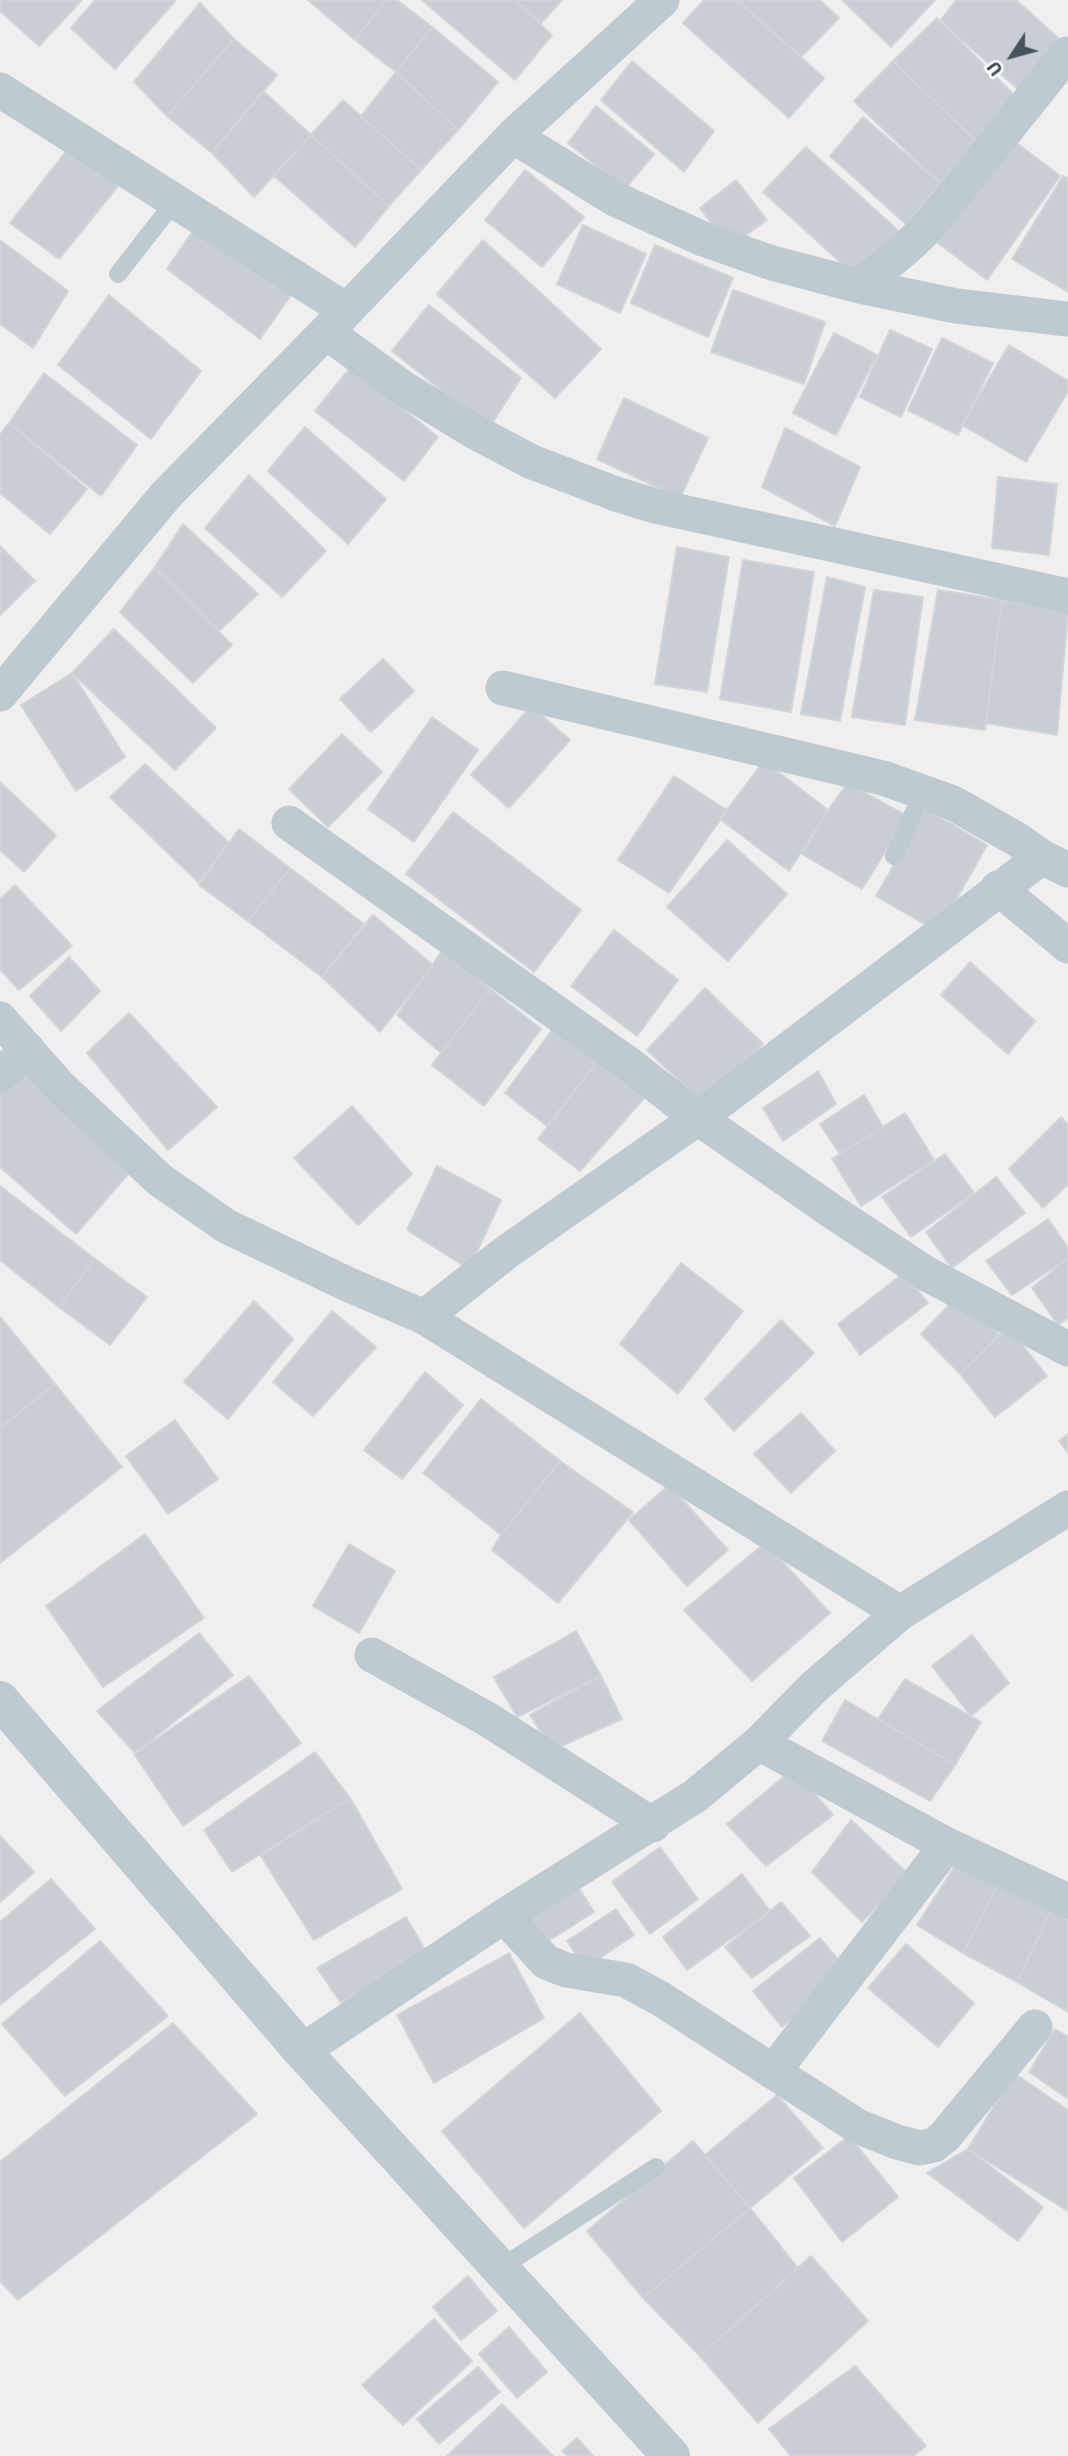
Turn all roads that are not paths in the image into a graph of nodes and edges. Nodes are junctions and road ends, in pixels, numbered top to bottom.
1 (662, 0) edge
2 (1067, 54) edge
3 (0, 90) edge
4 (513, 135) junction
5 (175, 201) junction
6 (118, 274) dead end
7 (860, 286) junction
8 (1068, 319) edge
9 (336, 321) junction
10 (1068, 596) edge
11 (503, 688) dead end
12 (0, 694) edge
13 (923, 792) junction
14 (289, 823) dead end
15 (894, 856) dead end
16 (1055, 863) edge
17 (998, 888) junction
18 (1068, 946) edge
19 (0, 1020) edge
20 (28, 1050) junction
21 (0, 1074) edge
22 (698, 1118) junction
23 (424, 1317) junction
24 (1068, 1349) edge
25 (1068, 1508) edge
26 (900, 1613) junction
27 (372, 1656) dead end
28 (0, 1700) edge
29 (759, 1744) junction
30 (653, 1825) junction
31 (947, 1845) junction
32 (1068, 1901) edge
33 (504, 1916) junction
34 (1035, 2027) dead end
35 (302, 2051) junction
36 (773, 2072) junction
37 (656, 2166) dead end
38 (500, 2268) junction
39 (671, 2456) edge

1 - 4 street
2 - 7 street
3 - 5 street
4 - 7 street
4 - 9 street
5 - 6 lane
5 - 9 street
7 - 8 street
9 - 10 street
9 - 12 street
11 - 13 street
13 - 15 lane
13 - 16 street
14 - 22 street
16 - 17 street
17 - 18 street
17 - 22 street
19 - 20 street
20 - 21 street
20 - 23 street
22 - 23 street
22 - 24 street
23 - 26 street
25 - 26 street
26 - 29 street
27 - 30 street
28 - 35 street
29 - 30 street
29 - 31 street
30 - 33 street
31 - 32 street
31 - 36 street
33 - 35 street
33 - 36 street
34 - 36 street
35 - 38 street
37 - 38 lane
38 - 39 street

